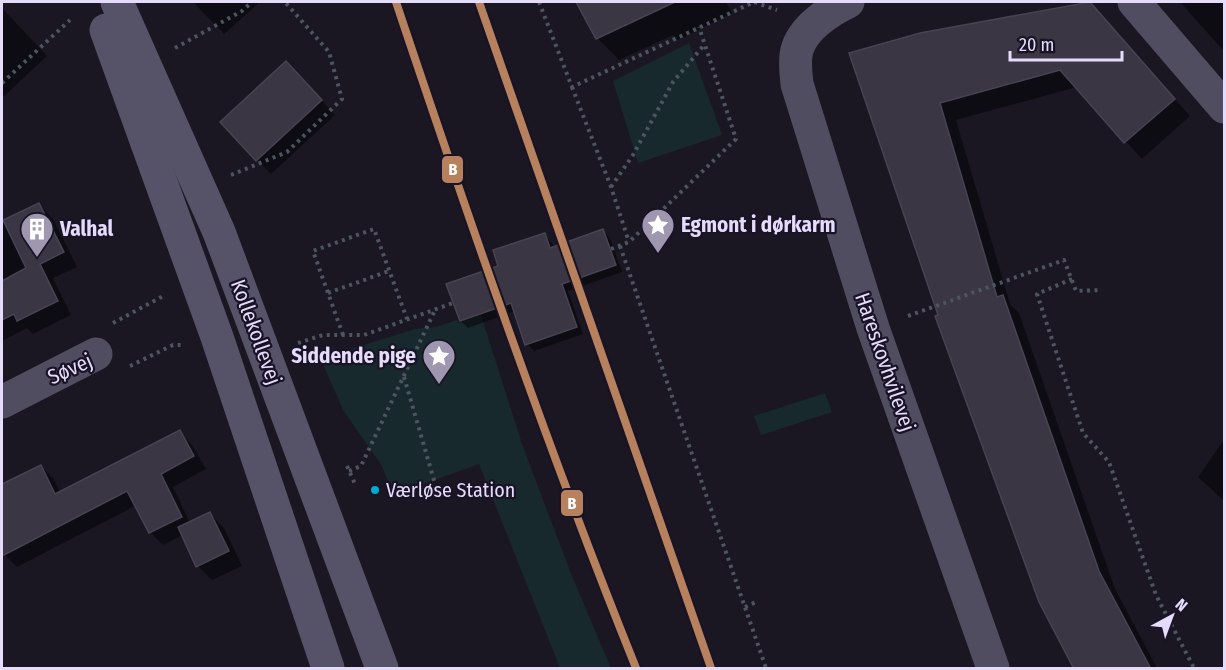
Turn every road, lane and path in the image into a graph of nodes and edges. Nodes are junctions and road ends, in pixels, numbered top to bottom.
1 (117, 2) edge
2 (252, 2) edge
3 (285, 2) edge
4 (539, 2) edge
5 (755, 2) edge
6 (848, 2) edge
7 (1141, 4) edge
8 (87, 7) edge
9 (815, 24) junction
10 (699, 27) junction
11 (705, 44) junction
12 (144, 64) junction
13 (2, 82) edge
14 (572, 87) junction
15 (1224, 107) edge
16 (200, 187) junction
17 (611, 187) junction
18 (629, 242) junction
19 (620, 246) junction
20 (610, 249) dead end
21 (390, 271) junction
22 (1072, 279) junction
23 (1101, 290) dead end
24 (171, 292) dead end
25 (328, 293) junction
26 (453, 303) dead end
27 (436, 308) junction
28 (930, 308) dead end
29 (407, 319) junction
30 (343, 335) junction
31 (295, 344) dead end
32 (173, 345) dead end
33 (96, 354) junction
34 (404, 376) junction
35 (2, 402) edge
36 (312, 485) junction
37 (438, 494) dead end
38 (756, 602) dead end
39 (745, 607) junction
40 (328, 669) edge
41 (382, 669) edge
42 (766, 669) edge
43 (993, 669) edge
44 (1194, 669) edge

1 - 12 street, Kollekollevej
2 - 12 path
3 - 16 path
4 - 14 path
5 - 9 path
5 - 10 path
6 - 9 street
7 - 15 street
8 - 13 path
8 - 40 street, Kollekollevej
9 - 43 street, Hareskovhvilevej
10 - 11 path
10 - 14 path
11 - 17 path
11 - 18 path
12 - 16 street, Kollekollevej
14 - 17 path
16 - 36 street, Kollekollevej
17 - 18 path
18 - 19 path
19 - 20 path
19 - 39 path
21 - 25 path
21 - 25 path
21 - 29 path
22 - 23 path
22 - 28 path
22 - 44 path
24 - 33 path
25 - 30 path
26 - 27 path
27 - 29 path
27 - 34 path
29 - 30 path
30 - 31 path
32 - 33 path, Søvej
33 - 35 street, Søvej
34 - 36 path
34 - 37 path
36 - 41 street, Kollekollevej
38 - 39 path
39 - 42 path

